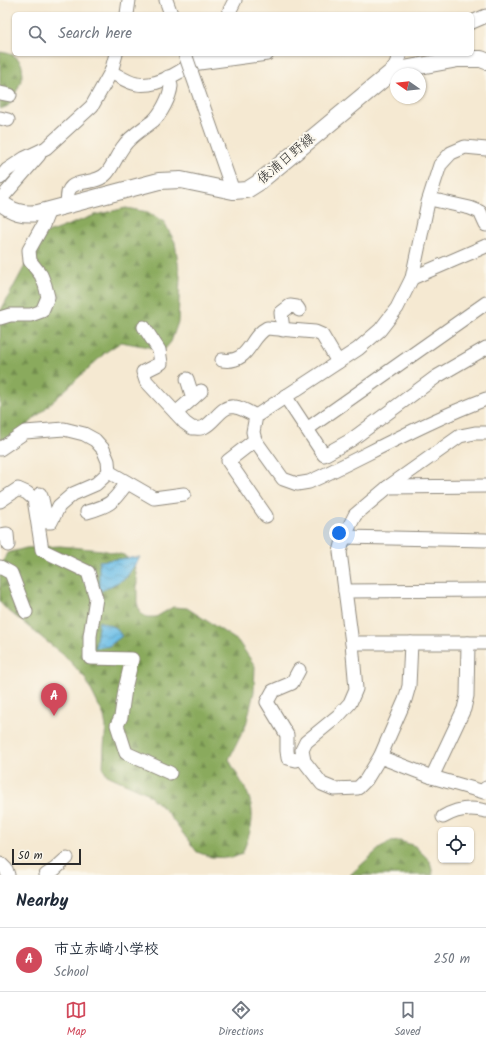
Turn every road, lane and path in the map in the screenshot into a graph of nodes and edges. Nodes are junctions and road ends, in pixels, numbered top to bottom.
1 (129, 0) edge
2 (166, 0) edge
3 (235, 0) edge
4 (127, 12) edge
5 (170, 12) edge
6 (229, 12) edge
7 (486, 16) edge
8 (474, 21) edge
9 (115, 56) edge
10 (236, 56) edge
11 (399, 56) edge
12 (189, 59) edge
13 (486, 60) edge
14 (394, 68) edge
15 (409, 68) edge
16 (111, 72) junction
17 (390, 73) edge
18 (168, 77) junction
19 (46, 148) junction
20 (486, 149) edge
21 (0, 178) edge
22 (233, 191) junction
23 (430, 199) junction
24 (2, 203) edge
25 (68, 204) junction
26 (49, 210) junction
27 (486, 225) edge
28 (486, 246) edge
29 (412, 278) junction
30 (486, 304) edge
31 (299, 310) dead end
32 (0, 318) edge
33 (283, 330) junction
34 (146, 336) dead end
35 (486, 348) edge
36 (222, 360) dead end
37 (338, 362) junction
38 (187, 379) dead end
39 (285, 396) junction
40 (486, 399) edge
41 (176, 413) junction
42 (256, 416) junction
43 (307, 429) junction
44 (486, 433) edge
45 (255, 440) junction
46 (0, 449) edge
47 (109, 472) junction
48 (127, 483) junction
49 (486, 486) edge
50 (388, 487) junction
51 (18, 489) junction
52 (184, 494) dead end
53 (0, 501) edge
54 (87, 512) dead end
55 (266, 516) dead end
56 (344, 537) junction
57 (486, 540) edge
58 (0, 567) edge
59 (486, 590) edge
60 (345, 591) junction
61 (26, 612) dead end
62 (352, 643) junction
63 (411, 643) junction
64 (468, 643) junction
65 (486, 643) edge
66 (299, 670) dead end
67 (380, 757) junction
68 (303, 758) junction
69 (170, 773) dead end
70 (432, 777) junction
71 (486, 788) edge
72 (486, 811) edge
73 (443, 817) dead end
74 (67, 858) dead end
75 (0, 863) edge
76 (8, 875) edge
77 (46, 875) edge

1 - 4 street
2 - 5 street
3 - 6 street
7 - 8 street
9 - 16 street
10 - 12 street
11 - 14 street
12 - 18 street
12 - 22 street, bridge
13 - 15 main road, 俵浦日野線
16 - 18 street
16 - 19 street
17 - 22 main road, 俵浦日野線
18 - 25 street
19 - 21 street
19 - 24 street
20 - 23 street
22 - 25 main road, 俵浦日野線
23 - 27 street
23 - 29 street
24 - 26 main road, 俵浦日野線
25 - 26 main road, 俵浦日野線
26 - 32 street
28 - 29 street
29 - 37 street
30 - 43 street
31 - 33 street
33 - 36 street
33 - 37 street
34 - 41 street
35 - 43 street
37 - 39 street
38 - 41 street
39 - 42 street
39 - 43 street
40 - 45 street
41 - 42 street
42 - 45 street
44 - 50 street
45 - 55 street
46 - 47 street
47 - 48 street
47 - 51 street
48 - 52 street
48 - 54 street
49 - 50 street
50 - 56 street
51 - 53 street
51 - 69 street
56 - 57 street
56 - 60 street
58 - 61 street
59 - 60 street
60 - 62 street
62 - 63 street
62 - 68 street
63 - 64 street
63 - 67 street
64 - 65 street
64 - 70 street
66 - 68 street
67 - 68 street
67 - 70 street
70 - 71 street
72 - 73 street
74 - 77 street
75 - 76 street

